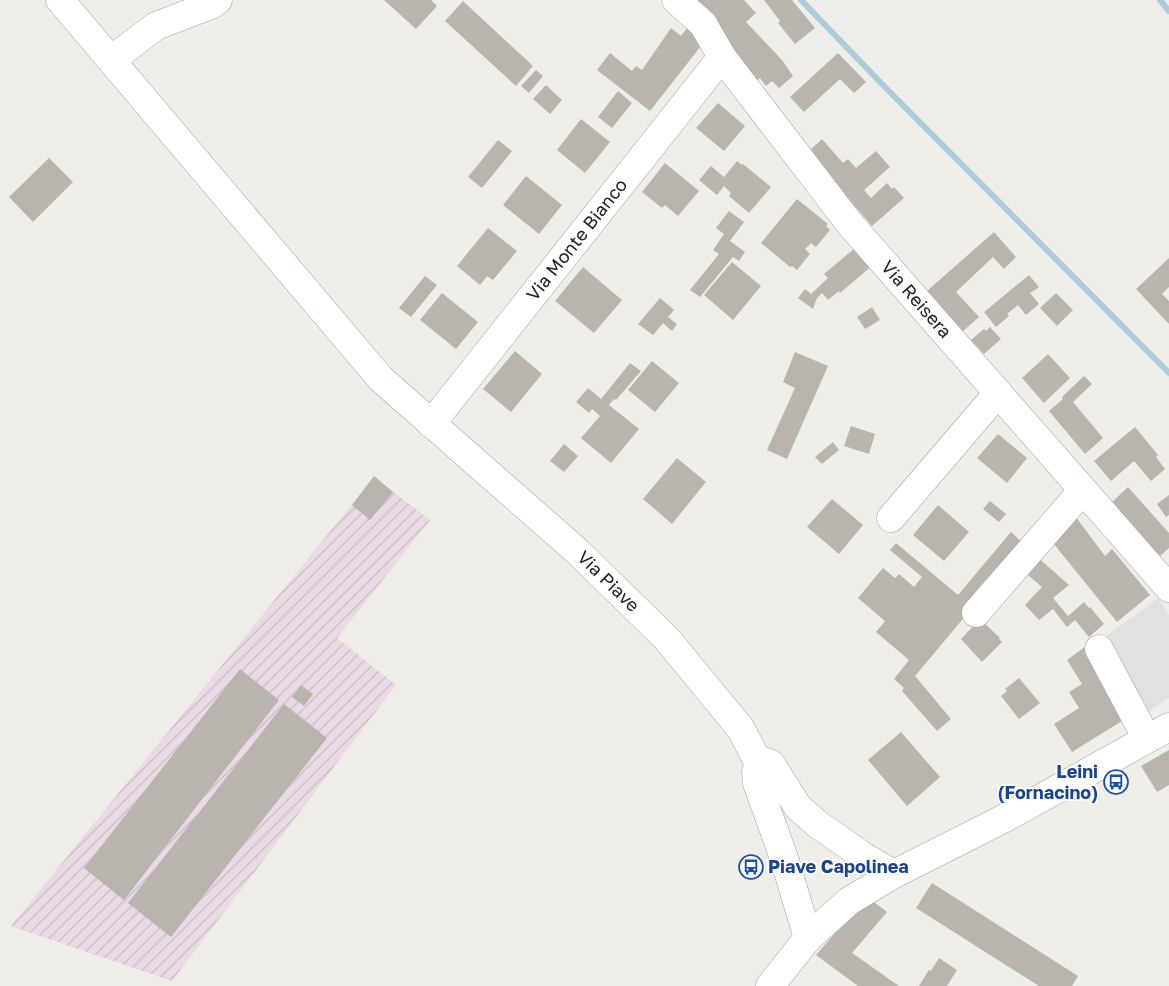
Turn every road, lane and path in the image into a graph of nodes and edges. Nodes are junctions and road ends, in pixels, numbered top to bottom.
1 (60, 0) edge
2 (218, 0) edge
3 (676, 0) edge
4 (722, 57) junction
5 (111, 60) junction
6 (998, 393) junction
7 (431, 424) junction
8 (1082, 490) junction
9 (891, 518) dead end
10 (1169, 588) edge
11 (976, 613) dead end
12 (1099, 649) dead end
13 (1158, 733) edge
14 (759, 764) junction
15 (894, 874) junction
16 (808, 938) junction
17 (770, 986) edge

1 - 5 street, Via Piave
2 - 5 street
3 - 4 street, Via Reisera
4 - 6 street, Via Reisera
4 - 7 street, Via Monte Bianco
5 - 7 street, Via Piave
6 - 8 street, Via Reisera
6 - 9 street
7 - 14 street, Via Piave
8 - 10 street, Via Reisera
8 - 11 street
12 - 13 street
13 - 15 street
14 - 15 street
14 - 16 street, Via Piave
15 - 16 street
16 - 17 street

